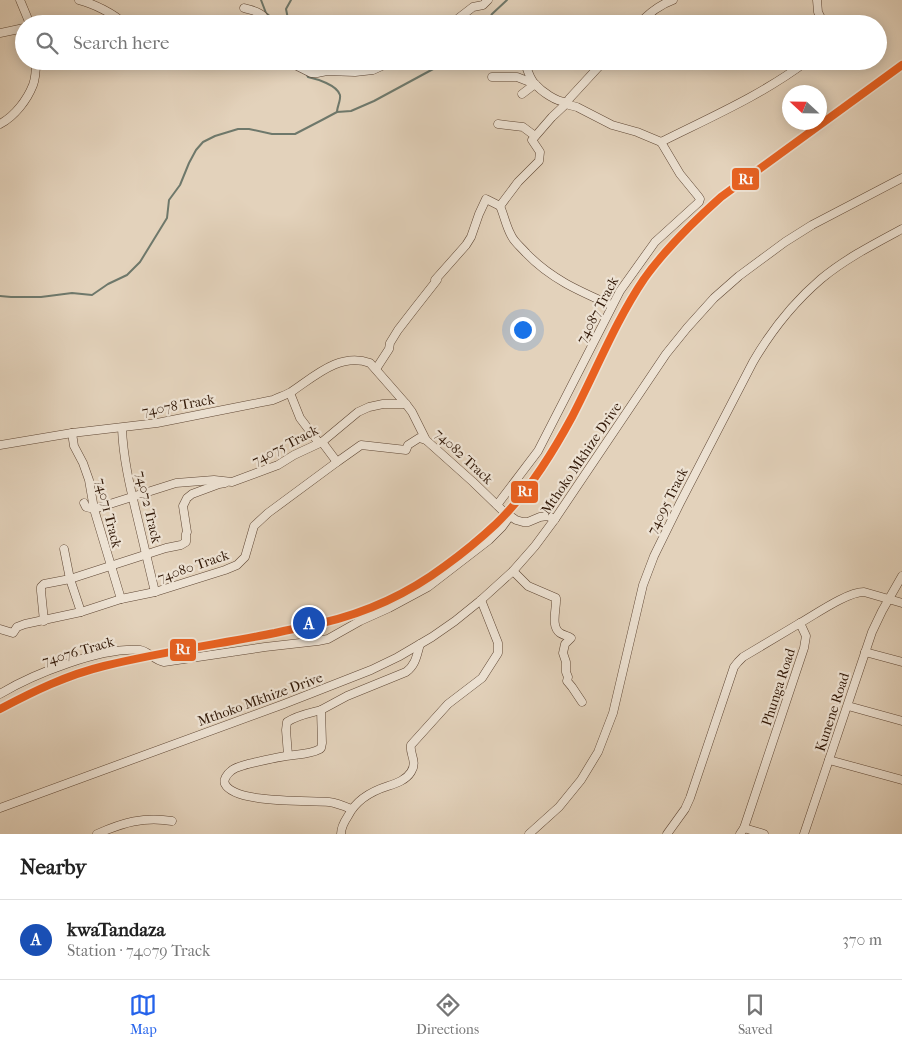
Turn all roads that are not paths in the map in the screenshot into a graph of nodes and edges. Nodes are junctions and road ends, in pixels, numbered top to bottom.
1 (20, 0) edge
2 (79, 0) edge
3 (488, 0) edge
4 (673, 0) edge
5 (817, 0) edge
6 (244, 8) dead end
7 (26, 15) edge
8 (114, 15) edge
9 (261, 15) edge
10 (463, 15) edge
11 (647, 15) edge
12 (820, 15) edge
13 (15, 30) edge
14 (0, 33) edge
15 (36, 70) edge
16 (305, 70) edge
17 (373, 70) edge
18 (528, 70) edge
19 (596, 70) edge
20 (794, 70) edge
21 (492, 77) dead end
22 (535, 84) junction
23 (522, 94) dead end
24 (568, 102) junction
25 (0, 124) edge
26 (498, 124) dead end
27 (535, 136) junction
28 (661, 142) junction
29 (902, 178) edge
30 (500, 206) junction
31 (902, 229) edge
32 (611, 306) junction
33 (350, 361) joint
34 (376, 369) junction
35 (290, 393) junction
36 (406, 404) junction
37 (122, 428) junction
38 (72, 433) junction
39 (426, 440) junction
40 (320, 443) junction
41 (0, 445) edge
42 (337, 462) junction
43 (232, 482) junction
44 (133, 498) junction
45 (84, 502) dead end
46 (497, 505) junction
47 (94, 509) junction
48 (510, 516) junction
49 (556, 520) junction
50 (64, 548) dead end
51 (147, 555) junction
52 (110, 567) junction
53 (513, 571) junction
54 (902, 576) edge
55 (70, 579) junction
56 (155, 592) junction
57 (121, 599) junction
58 (481, 600) junction
59 (889, 600) junction
60 (902, 603) edge
61 (81, 612) junction
62 (44, 621) junction
63 (800, 623) junction
64 (0, 629) edge
65 (420, 644) junction
66 (865, 652) junction
67 (902, 662) edge
68 (0, 694) edge
69 (582, 702) dead end
70 (848, 706) junction
71 (321, 710) junction
72 (902, 721) edge
73 (288, 755) junction
74 (830, 760) junction
75 (902, 780) edge
76 (0, 808) edge
77 (351, 809) junction
78 (172, 821) dead end
79 (742, 831) edge
80 (96, 834) edge
81 (341, 834) edge
82 (530, 834) edge
83 (667, 834) edge
84 (764, 834) edge
85 (804, 834) edge

1 - 7 street
2 - 8 street
3 - 10 street
4 - 11 street
5 - 12 street
6 - 9 street
13 - 14 street
15 - 25 street
16 - 17 street
18 - 22 street
19 - 24 street
20 - 28 street
21 - 22 street
22 - 23 street
22 - 24 street
24 - 27 street
24 - 28 street
26 - 27 street
27 - 30 street
28 - 32 street, 74087 Track
29 - 49 street, Mthoko Mkhize Drive
30 - 32 street
30 - 34 street
31 - 82 street, 74095 Track
32 - 46 street, 74087 Track
33 - 34 street, 74082 Track
33 - 35 street, 74078 Track
34 - 36 street, 74082 Track
35 - 37 street, 74078 Track
35 - 40 street
36 - 39 street, 74082 Track
36 - 40 street, 74075 Track
37 - 38 street, 74078 Track
37 - 44 street, 74072 Track
38 - 41 street, 74078 Track
38 - 47 street, 74071 Track
39 - 42 street, 74080 Track
39 - 46 street, 74082 Track
40 - 42 street
40 - 43 street, 74075 Track
42 - 56 street, 74080 Track
43 - 44 street, 74075 Track
43 - 51 street
44 - 47 street, 74075 Track
44 - 51 street, 74072 Track
45 - 47 street
46 - 48 street, 74082 Track
47 - 52 street, 74071 Track
48 - 49 street
48 - 68 street, 74076 Track
49 - 53 street, Mthoko Mkhize Drive
50 - 55 street
51 - 52 street
51 - 56 street, 74072 Track
52 - 55 street
52 - 57 street, 74071 Track
53 - 58 street, Mthoko Mkhize Drive
53 - 69 street
54 - 59 street, Kunene Road
55 - 61 street
55 - 62 street
56 - 57 street, 74080 Track
57 - 61 street, 74080 Track
58 - 65 street, Mthoko Mkhize Drive
58 - 77 street
59 - 60 street
59 - 63 street
59 - 66 street, Kunene Road
61 - 62 street, 74080 Track
62 - 64 street, 74080 Track
63 - 79 street, Phunga Road
63 - 83 street, Phunga Road
65 - 71 street
65 - 76 street, Mthoko Mkhize Drive
66 - 67 street
66 - 70 street, Kunene Road
70 - 72 street
70 - 74 street, Kunene Road
71 - 73 street
71 - 73 street
73 - 77 street
74 - 75 street
74 - 85 street, Kunene Road
77 - 81 street
78 - 80 street
79 - 84 street

